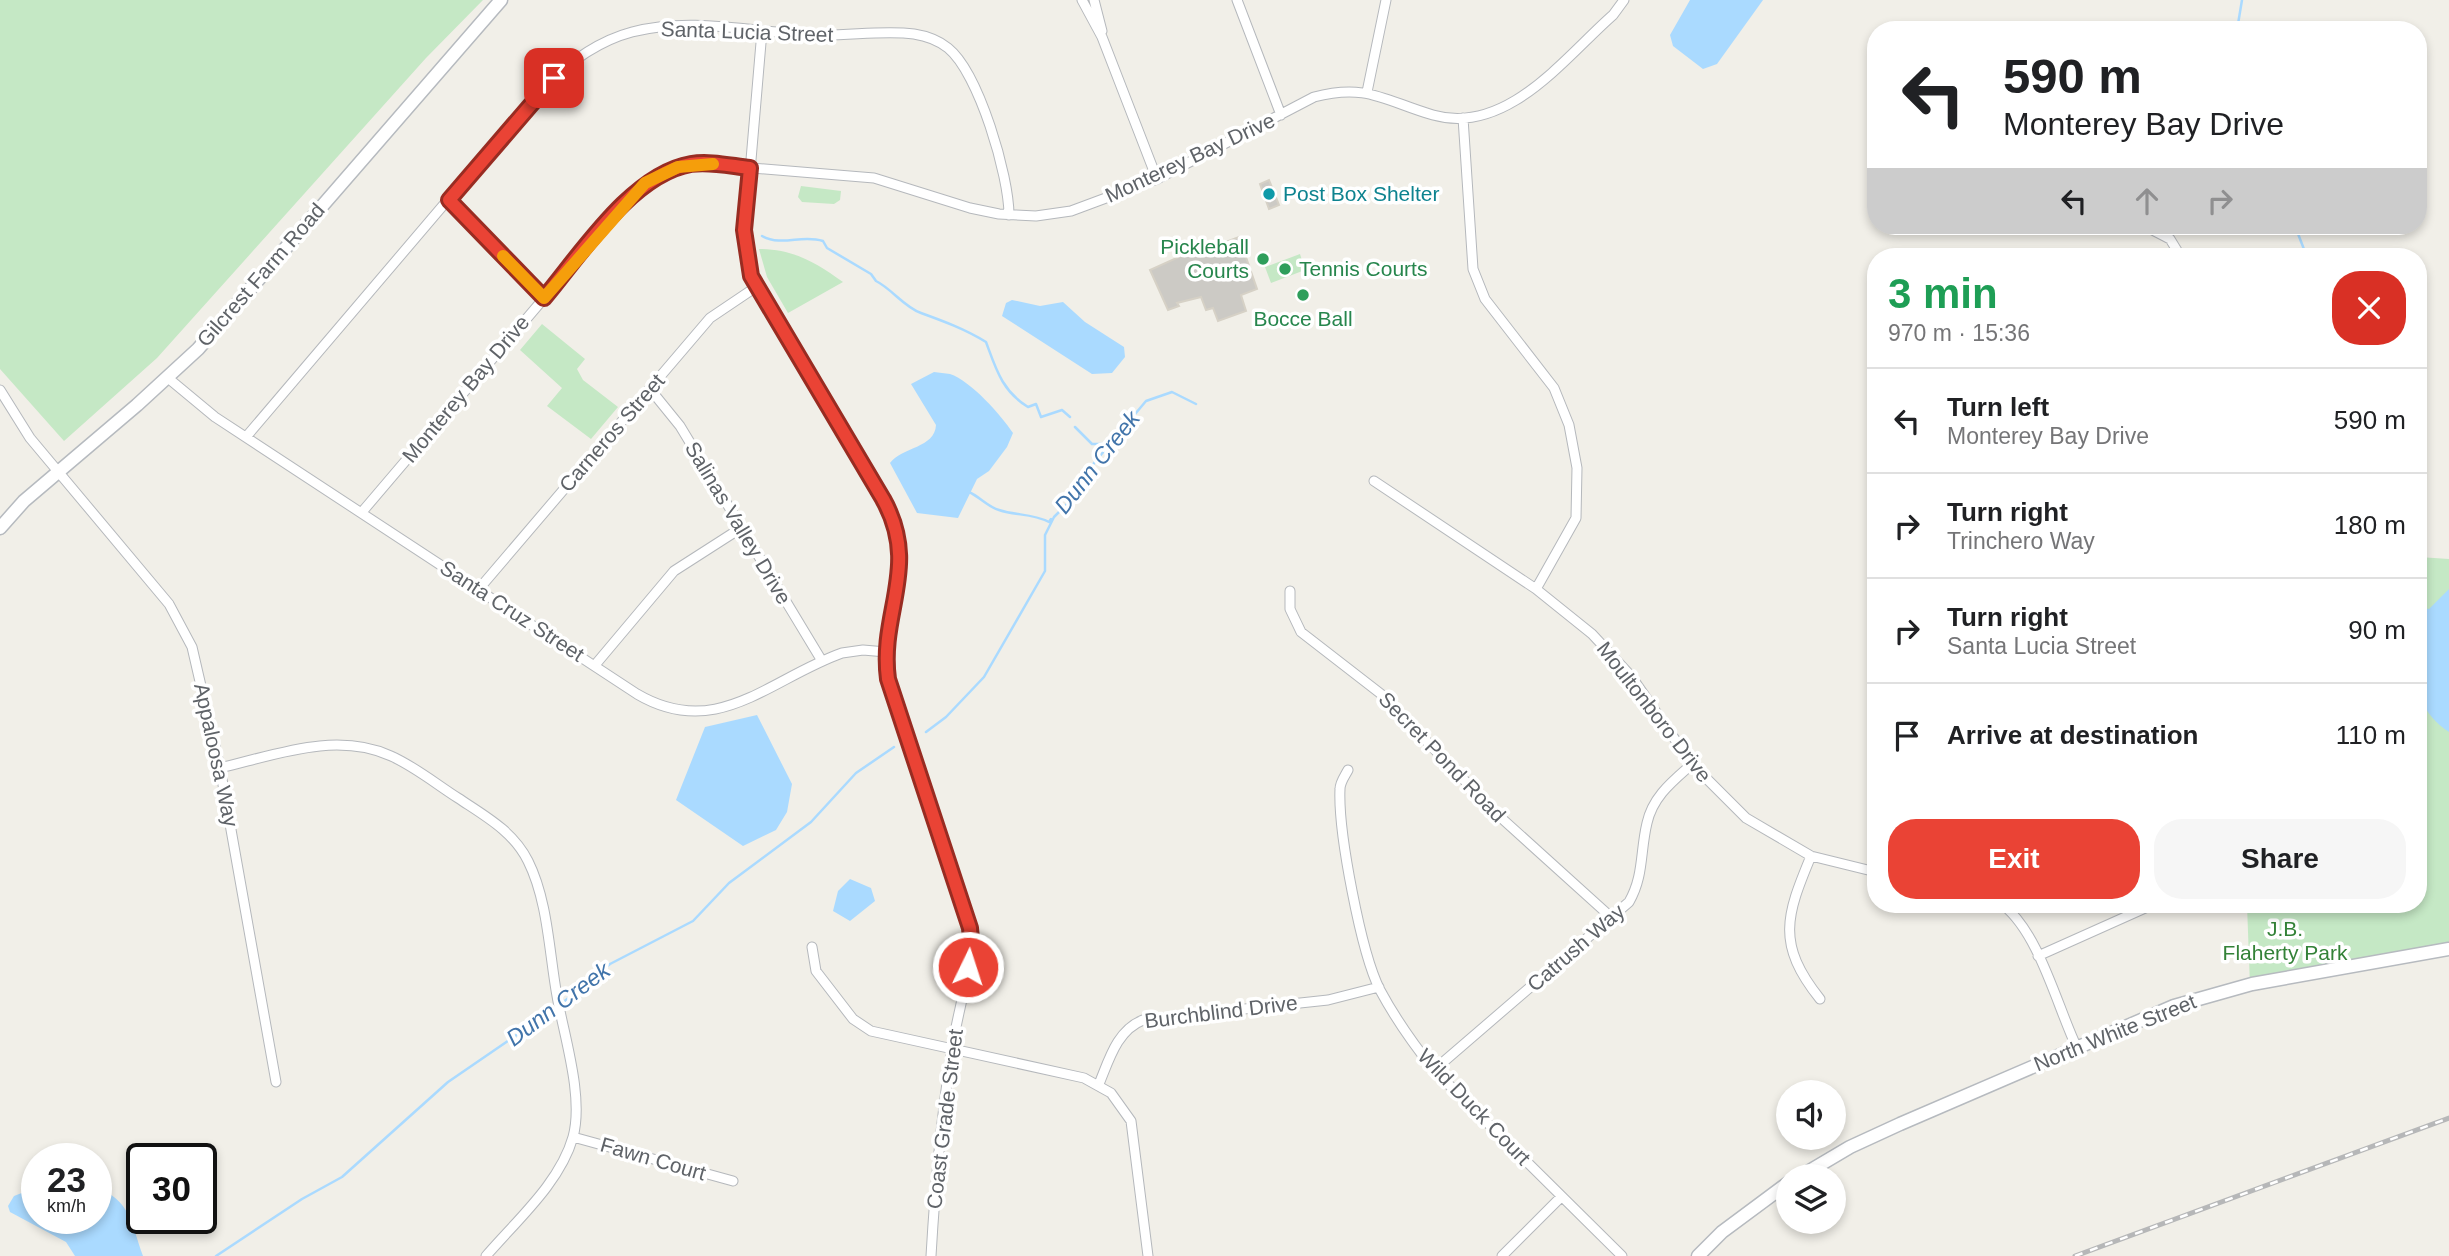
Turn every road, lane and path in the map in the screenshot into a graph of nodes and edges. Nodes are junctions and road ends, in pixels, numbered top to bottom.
1 (501, 0) edge
2 (1083, 0) edge
3 (1094, 0) edge
4 (1237, 0) edge
5 (1386, 0) edge
6 (1624, 0) edge
7 (762, 31) junction
8 (1102, 37) junction
9 (1367, 92) junction
10 (1281, 115) junction
11 (1463, 118) junction
12 (750, 168) junction
13 (1157, 179) junction
14 (449, 200) junction
15 (1009, 215) junction
16 (2162, 235) edge
17 (2175, 248) edge
18 (756, 287) junction
19 (544, 298) junction
20 (168, 377) junction
21 (650, 389) junction
22 (0, 390) edge
23 (246, 437) junction
24 (58, 472) junction
25 (1374, 481) dead end
26 (362, 512) junction
27 (0, 528) edge
28 (741, 528) junction
29 (1536, 589) junction
30 (478, 590) junction
31 (1290, 591) dead end
32 (886, 652) junction
33 (822, 661) junction
34 (595, 665) junction
35 (1692, 764) junction
36 (220, 768) junction
37 (1348, 770) dead end
38 (1811, 856) junction
39 (1867, 870) edge
40 (2013, 913) edge
41 (2134, 913) edge
42 (1612, 918) junction
43 (813, 947) dead end
44 (2449, 949) edge
45 (2038, 956) junction
46 (1378, 987) junction
47 (1820, 999) dead end
48 (2077, 1048) junction
49 (951, 1049) junction
50 (1434, 1070) junction
51 (276, 1082) dead end
52 (1099, 1084) junction
53 (573, 1137) junction
54 (1823, 1164) edge
55 (733, 1181) dead end
56 (1776, 1193) edge
57 (1561, 1197) junction
58 (486, 1256) edge
59 (931, 1256) edge
60 (1148, 1256) edge
61 (1502, 1256) edge
62 (1622, 1256) edge
63 (1698, 1256) edge

1 - 20 main road, Gilcrest Farm Road
2 - 8 street
3 - 8 street
4 - 10 street
5 - 9 street
6 - 11 street, Monterey Bay Drive
7 - 12 street, Coast Grade Street
7 - 14 street, Santa Lucia Street
7 - 15 street, Santa Lucia Street
8 - 13 street
9 - 10 street, Monterey Bay Drive
9 - 11 street, Monterey Bay Drive
10 - 13 street, Monterey Bay Drive
11 - 29 street
12 - 15 street, Monterey Bay Drive
12 - 18 street, Coast Grade Street
12 - 19 street, Monterey Bay Drive
13 - 15 street, Monterey Bay Drive
14 - 19 street
14 - 23 street, Santa Lucia Street
16 - 17 street
18 - 21 street, Carneros Street
18 - 32 street, Coast Grade Street
19 - 26 street, Monterey Bay Drive
20 - 23 street, Santa Cruz Street
20 - 24 main road, Gilcrest Farm Road
21 - 28 street, Salinas Valley Drive
21 - 30 street, Carneros Street
22 - 24 street, Appaloosa Way
23 - 26 street, Santa Cruz Street
24 - 27 main road, Gilcrest Farm Road
24 - 36 street, Appaloosa Way
25 - 29 street, Moultonboro Drive
26 - 30 street, Santa Cruz Street
28 - 33 street, Salinas Valley Drive
28 - 34 street
29 - 35 street, Moultonboro Drive
30 - 34 street, Santa Cruz Street
31 - 42 street, Secret Pond Road
32 - 33 street, Santa Cruz Street
32 - 49 street, Coast Grade Street
33 - 34 street, Santa Cruz Street
35 - 38 street, Moultonboro Drive
35 - 42 street, Catrush Way
36 - 51 street, Appaloosa Way
36 - 53 street
37 - 46 street, Wild Duck Court
38 - 39 street, Moultonboro Drive
38 - 47 street
40 - 45 street
41 - 45 street
42 - 50 street, Catrush Way
43 - 49 street
44 - 48 main road, North White Street
45 - 48 street
46 - 50 street, Wild Duck Court
46 - 52 street, Burchblind Drive
48 - 54 main road, North White Street
49 - 52 street
49 - 59 street, Coast Grade Street
50 - 57 street, Wild Duck Court
52 - 60 street
53 - 55 street, Fawn Court
53 - 58 street
56 - 63 main road
57 - 61 street
57 - 62 street, Wild Duck Court

